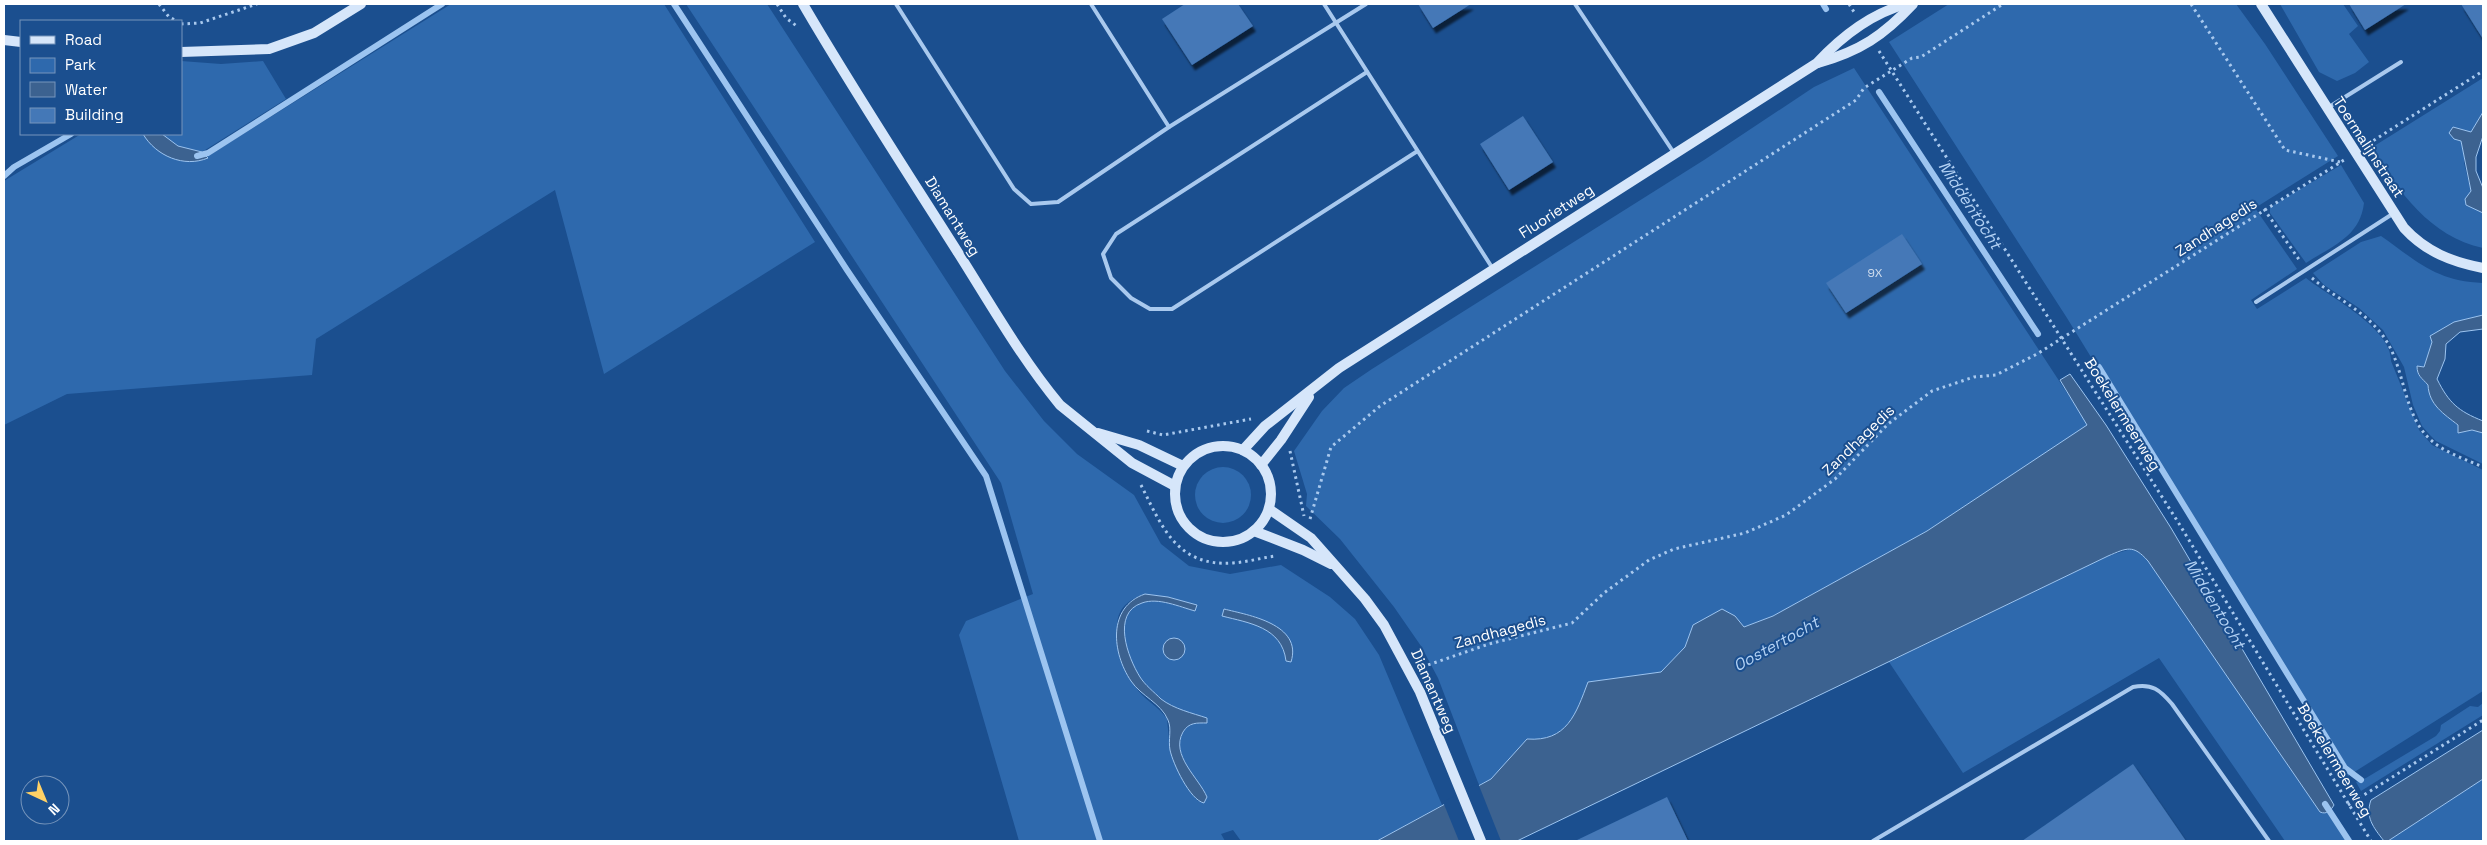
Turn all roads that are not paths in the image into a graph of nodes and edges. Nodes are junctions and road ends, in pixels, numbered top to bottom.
1 (361, 4) edge
2 (803, 4) edge
3 (896, 4) edge
4 (1091, 4) edge
5 (1324, 4) edge
6 (1366, 4) edge
7 (1575, 4) edge
8 (1906, 4) edge
9 (1913, 4) edge
10 (2261, 4) edge
11 (1336, 23) junction
12 (4, 40) edge
13 (20, 42) edge
14 (182, 52) edge
15 (2401, 62) dead end
16 (1817, 63) junction
17 (1367, 72) junction
18 (2326, 109) junction
19 (1169, 127) junction
20 (1416, 152) junction
21 (1674, 153) junction
22 (2394, 213) junction
23 (2483, 268) edge
24 (1493, 269) junction
25 (2256, 302) dead end
26 (1314, 390) junction
27 (1094, 431) junction
28 (1243, 450) junction
29 (1261, 465) junction
30 (1183, 466) junction
31 (1175, 486) junction
32 (1269, 508) junction
33 (1254, 531) junction
34 (1336, 566) junction
35 (1481, 841) edge
36 (1873, 841) edge
37 (2269, 841) edge

1 - 14 street
2 - 27 street, Diamantweg
3 - 19 lane
4 - 19 lane
5 - 11 lane
6 - 11 lane
7 - 21 lane
8 - 16 street, Fluorietweg
9 - 16 street, Fluorietweg
10 - 18 street, Toermalijnstraat
11 - 17 lane
11 - 19 lane
12 - 13 street
15 - 18 lane
16 - 21 street, Fluorietweg
17 - 20 lane
17 - 20 lane
18 - 22 street, Toermalijnstraat
20 - 24 lane
21 - 24 street, Fluorietweg
22 - 23 street, Toermalijnstraat
22 - 25 lane
24 - 26 street, Fluorietweg
26 - 28 street, Fluorietweg
26 - 29 street, Fluorietweg
27 - 30 street, Diamantweg
27 - 31 street, Diamantweg
28 - 29 street
28 - 30 street
29 - 32 street
30 - 31 street
31 - 33 street
32 - 33 street
32 - 34 street, Diamantweg
33 - 34 street, Diamantweg
34 - 35 street, Diamantweg
36 - 37 lane

